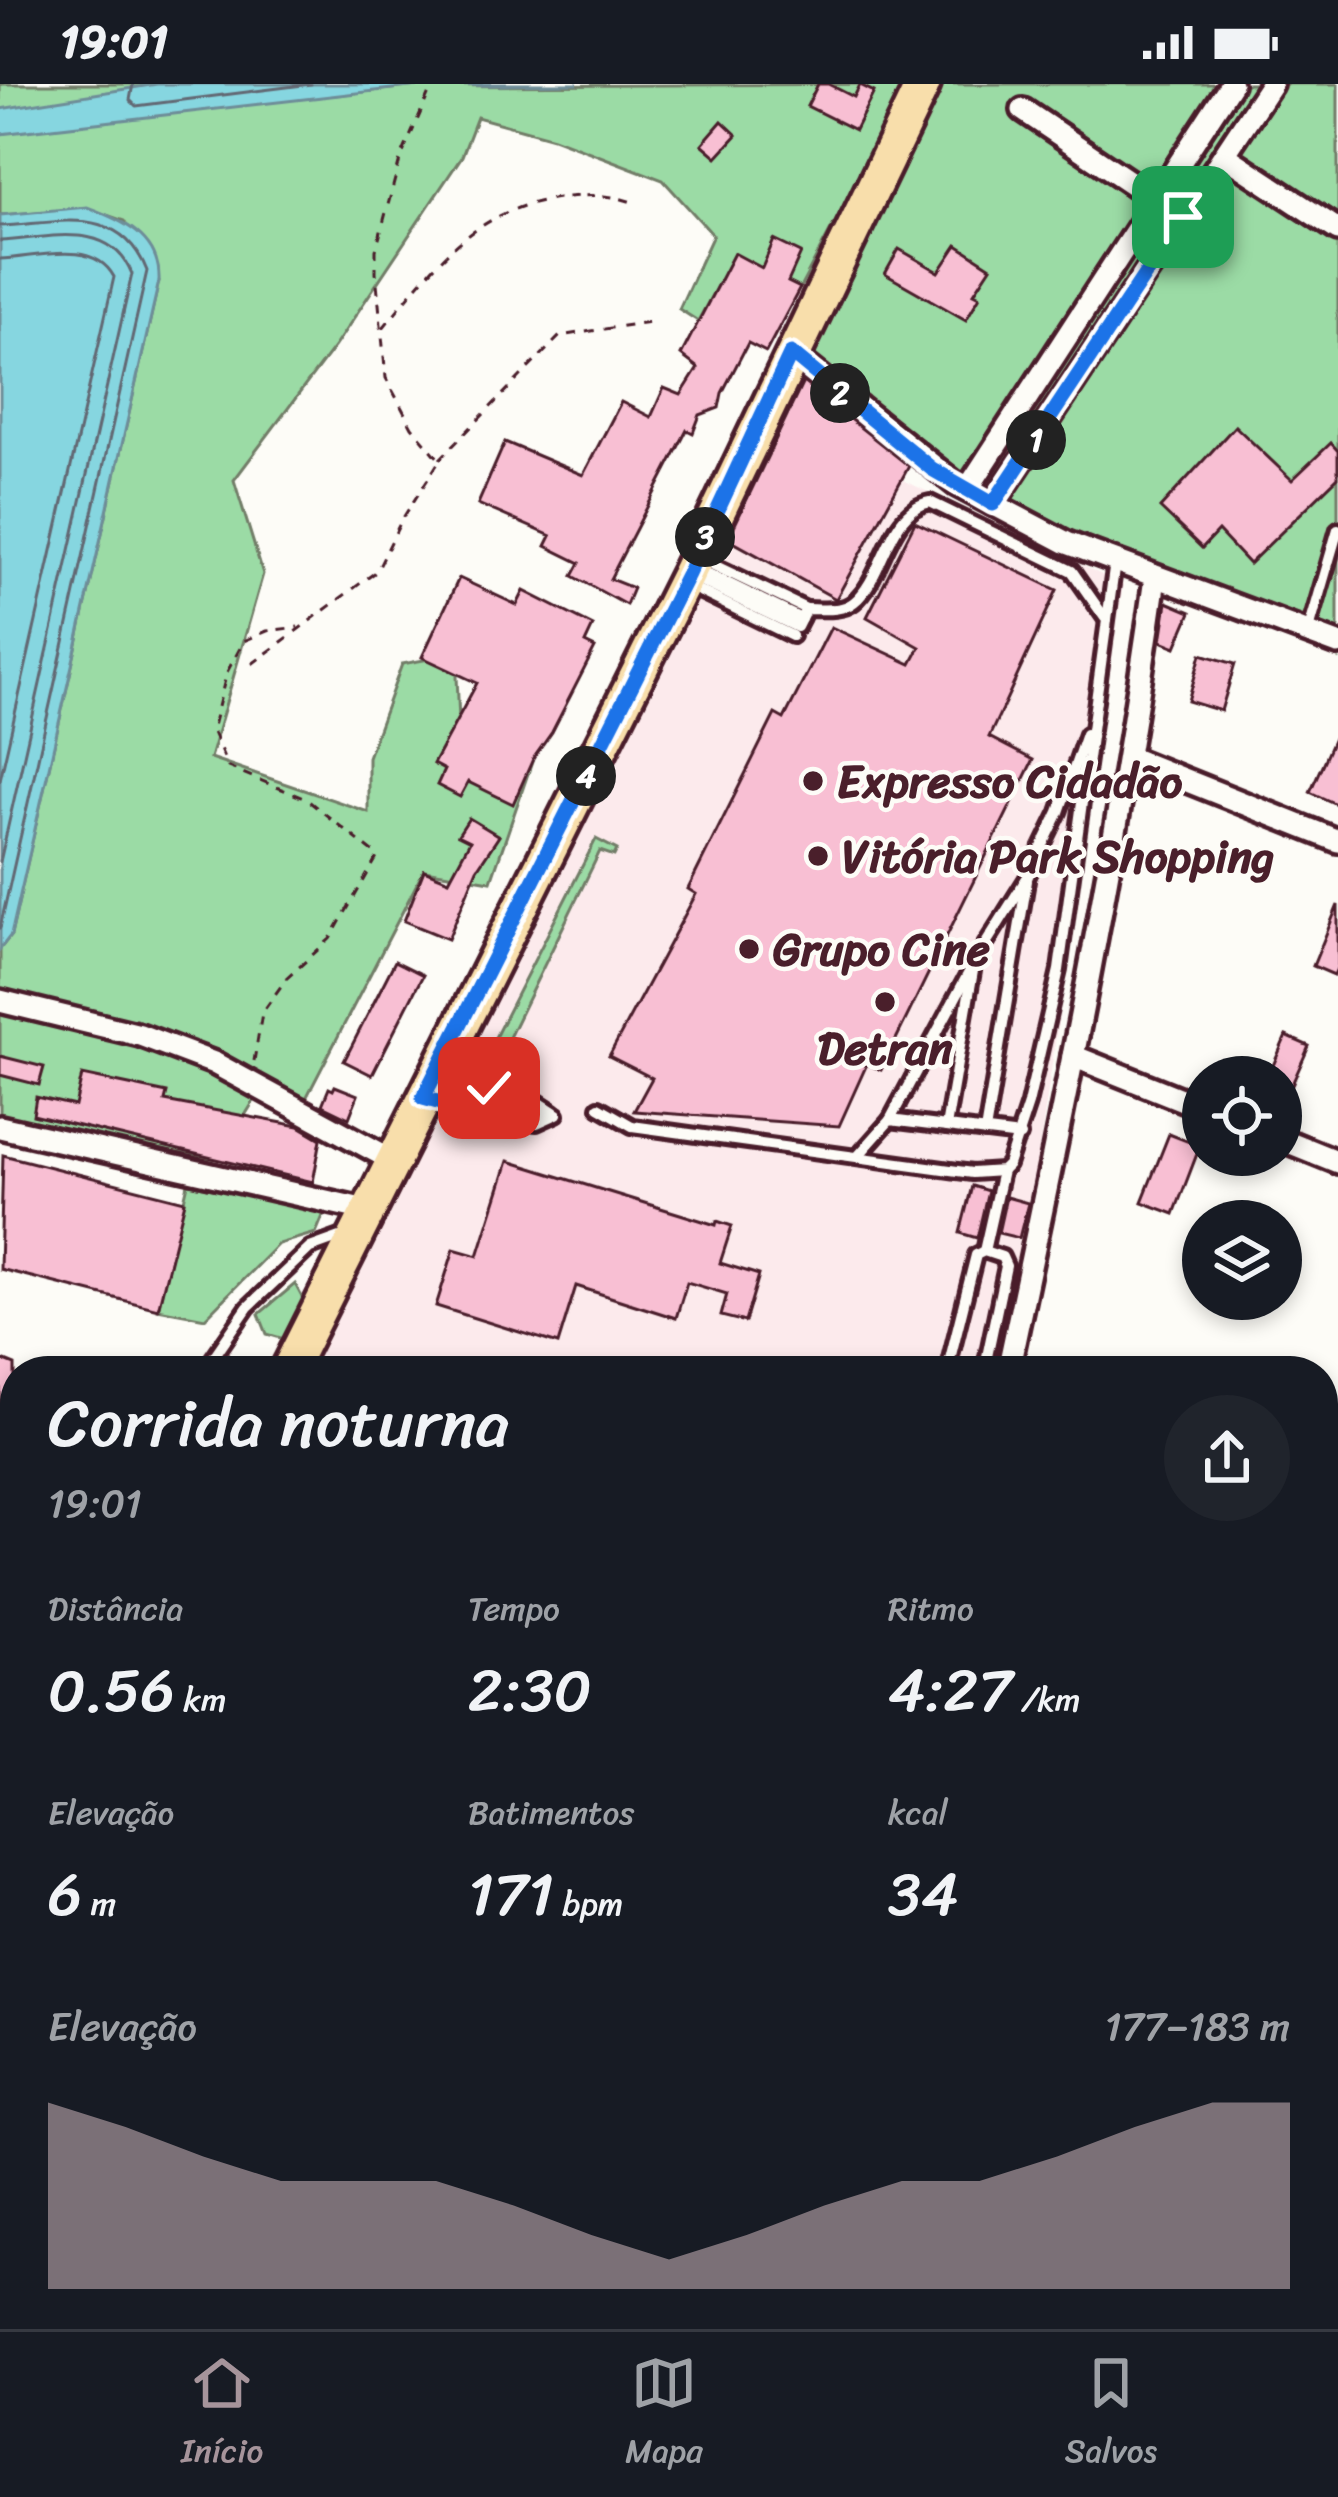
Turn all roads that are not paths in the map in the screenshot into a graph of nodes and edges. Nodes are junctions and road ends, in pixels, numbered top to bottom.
1 (922, 84) edge
2 (1231, 84) edge
3 (1271, 84) edge
4 (1023, 110) dead end
5 (1224, 155) junction
6 (1156, 199) junction
7 (1183, 217) junction
8 (1338, 230) edge
9 (1067, 335) junction
10 (1094, 351) junction
11 (791, 353) junction
12 (967, 490) junction
13 (993, 504) junction
14 (1338, 529) edge
15 (1115, 562) junction
16 (690, 570) junction
17 (1155, 578) junction
18 (1106, 618) junction
19 (799, 623) junction
20 (1308, 633) junction
21 (1338, 644) edge
22 (1096, 705) junction
23 (1130, 758) junction
24 (1338, 841) edge
25 (1027, 878) junction
26 (975, 961) junction
27 (0, 1000) edge
28 (1073, 1056) junction
29 (1182, 1100) edge
30 (434, 1101) junction
31 (599, 1107) dead end
32 (488, 1108) junction
33 (890, 1120) junction
34 (0, 1126) edge
35 (946, 1127) junction
36 (985, 1132) junction
37 (1021, 1136) junction
38 (1302, 1147) edge
39 (858, 1156) junction
40 (392, 1160) junction
41 (1338, 1162) edge
42 (1002, 1171) junction
43 (361, 1221) junction
44 (984, 1251) junction
45 (214, 1356) edge
46 (295, 1356) edge
47 (951, 1356) edge
48 (987, 1356) edge
49 (1011, 1356) edge

1 - 11 main road
2 - 6 street
3 - 5 street
4 - 6 street
5 - 7 street
5 - 8 street
6 - 7 street
6 - 9 street
7 - 10 street
9 - 10 street
9 - 12 street
10 - 13 street
11 - 12 street
11 - 16 main road
12 - 13 street
13 - 15 street
14 - 20 lane
15 - 17 street
15 - 18 lane
16 - 19 lane
16 - 19 lane
16 - 30 main road
17 - 20 street
17 - 23 street
18 - 19 lane
18 - 22 lane
20 - 21 street
22 - 25 lane
22 - 37 lane
23 - 24 street
23 - 28 street
25 - 26 lane
25 - 36 lane
26 - 33 lane
26 - 35 lane
27 - 40 street
28 - 29 street
28 - 49 street
30 - 32 lane
30 - 32 lane
30 - 40 main road
31 - 39 lane
32 - 32 lane
33 - 35 lane
33 - 39 lane
34 - 43 street
35 - 36 lane
36 - 37 lane
37 - 42 lane
38 - 41 street
39 - 42 lane
40 - 43 main road
42 - 44 lane
43 - 45 lane
43 - 46 main road
44 - 47 lane
44 - 48 lane

